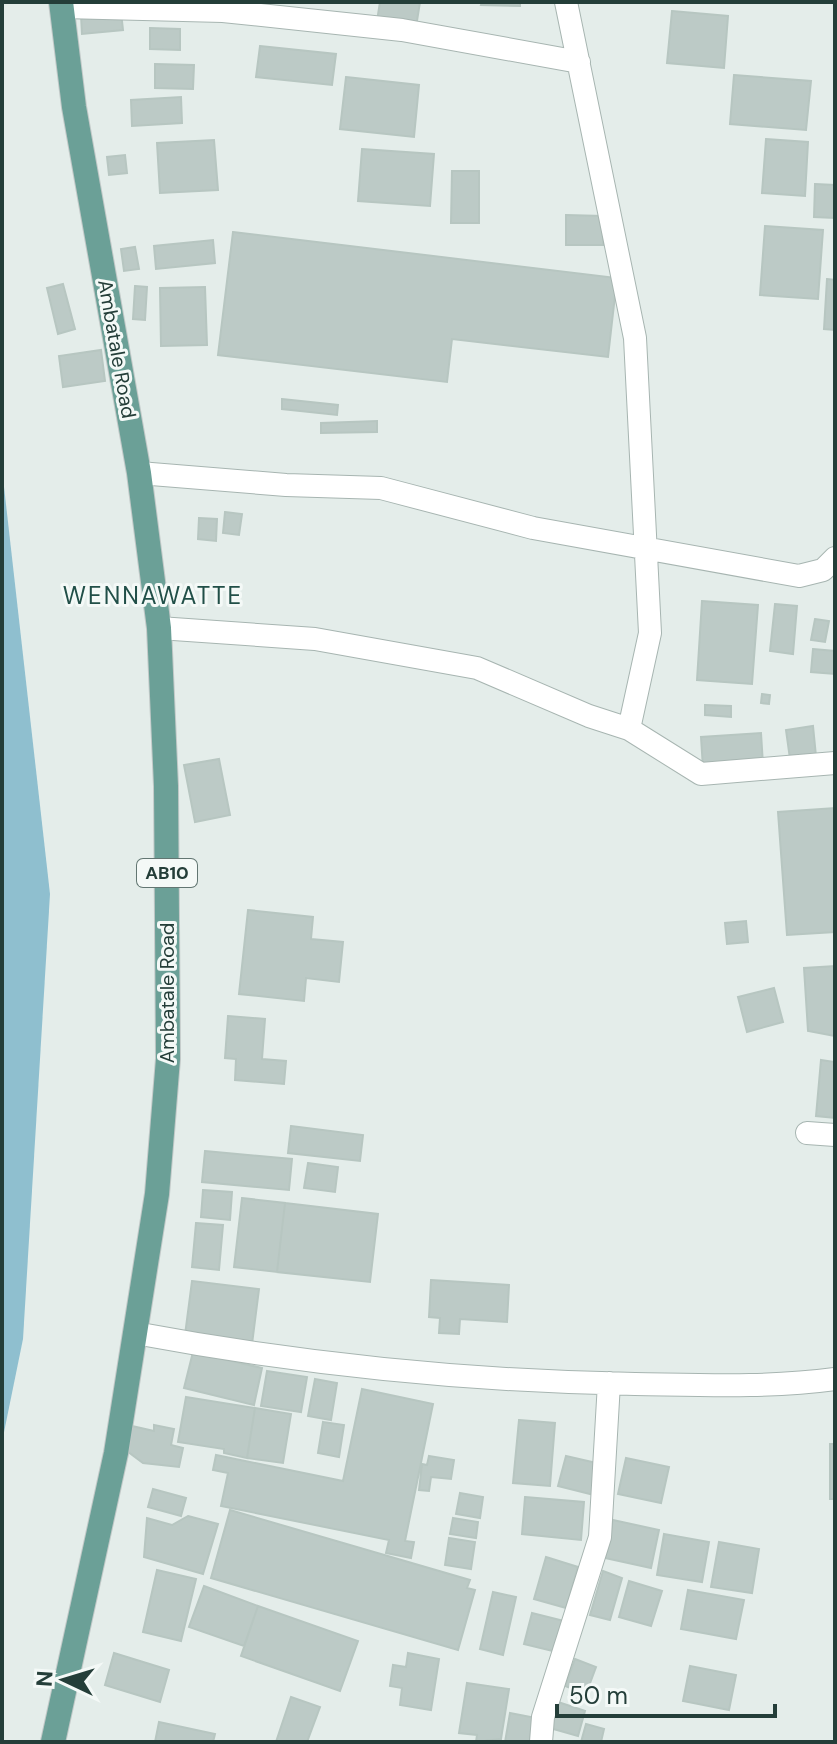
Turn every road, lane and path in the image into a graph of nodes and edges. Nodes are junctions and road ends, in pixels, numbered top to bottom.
1 (566, 2) edge
2 (62, 5) edge
3 (579, 62) junction
4 (139, 473) junction
5 (646, 550) junction
6 (835, 558) edge
7 (159, 628) junction
8 (629, 729) junction
9 (835, 763) edge
10 (807, 1133) dead end
11 (835, 1135) edge
12 (135, 1333) junction
13 (835, 1379) edge
14 (609, 1383) junction
15 (53, 1742) edge
16 (541, 1742) edge

1 - 3 street
2 - 3 street
2 - 4 main road, Ambatale Road / AB10
3 - 5 street
4 - 5 street
4 - 7 main road, Ambatale Road / AB10
5 - 6 street
5 - 8 street
7 - 8 street
7 - 12 main road, Ambatale Road / AB10
8 - 9 street
10 - 11 street
12 - 14 street
12 - 15 main road, Ambatale Road / AB10
13 - 14 street
14 - 16 street

